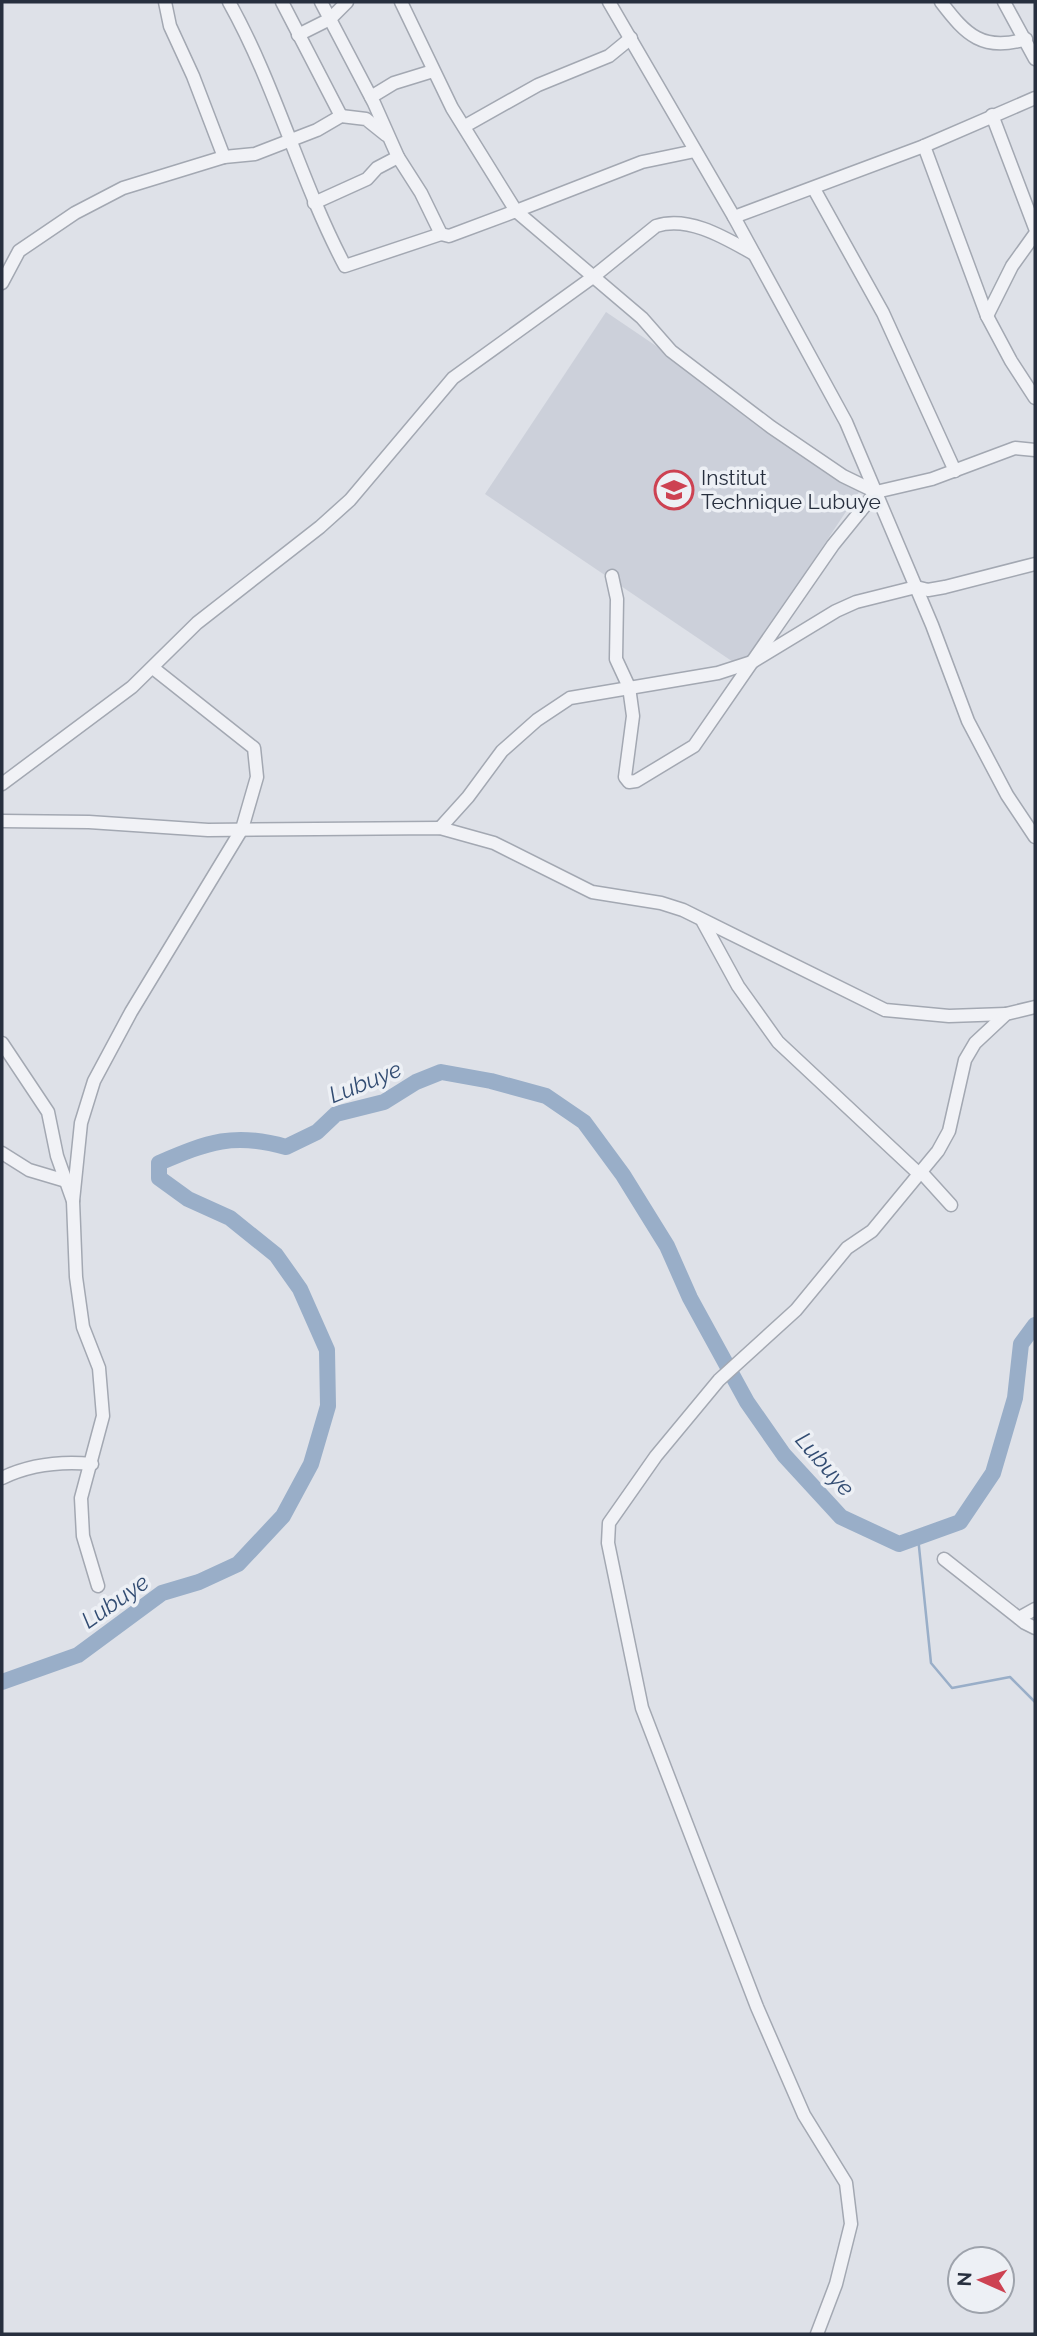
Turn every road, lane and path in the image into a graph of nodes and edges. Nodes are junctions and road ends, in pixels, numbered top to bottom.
1 (165, 2) edge
2 (229, 2) edge
3 (282, 2) edge
4 (321, 2) edge
5 (327, 2) edge
6 (334, 2) edge
7 (347, 2) edge
8 (401, 2) edge
9 (610, 2) edge
10 (940, 2) edge
11 (1004, 2) edge
12 (330, 19) junction
13 (298, 35) junction
14 (631, 38) junction
15 (1030, 43) edge
16 (1035, 59) edge
17 (433, 71) junction
18 (371, 97) junction
19 (1035, 98) edge
20 (341, 116) junction
21 (992, 116) junction
22 (465, 126) junction
23 (288, 139) junction
24 (392, 142) junction
25 (924, 146) junction
26 (695, 151) junction
27 (224, 158) junction
28 (398, 158) junction
29 (814, 189) junction
30 (314, 204) junction
31 (516, 211) junction
32 (734, 217) junction
33 (1035, 228) edge
34 (441, 234) junction
35 (1035, 234) edge
36 (754, 254) junction
37 (593, 277) junction
38 (2, 283) edge
39 (987, 317) junction
40 (1035, 398) edge
41 (1035, 450) edge
42 (955, 471) junction
43 (876, 492) junction
44 (1035, 564) edge
45 (612, 576) dead end
46 (916, 587) junction
47 (752, 662) junction
48 (153, 668) junction
49 (629, 687) junction
50 (2, 784) edge
51 (2, 821) edge
52 (440, 828) junction
53 (242, 829) junction
54 (1035, 838) edge
55 (703, 922) junction
56 (1035, 1007) edge
57 (1006, 1014) junction
58 (2, 1044) edge
59 (2, 1153) edge
60 (922, 1173) junction
61 (66, 1181) junction
62 (73, 1201) junction
63 (951, 1205) dead end
64 (92, 1464) junction
65 (2, 1478) edge
66 (944, 1559) dead end
67 (98, 1586) dead end
68 (1035, 1609) edge
69 (1019, 1618) junction
70 (1035, 1628) edge
71 (817, 2334) edge

1 - 27 street
2 - 23 street
3 - 13 street
4 - 12 street
5 - 6 street
7 - 12 street
8 - 17 street
9 - 14 street
10 - 15 street
11 - 15 street
12 - 13 street
12 - 18 street
13 - 20 street
14 - 22 street
14 - 26 street
15 - 16 street
17 - 18 street
17 - 22 street
18 - 24 street
19 - 21 street
20 - 23 street
20 - 24 street
21 - 25 street
21 - 33 street
22 - 31 street
23 - 27 street
23 - 30 street
24 - 28 street
25 - 29 street
25 - 39 street
26 - 31 street
26 - 32 street
27 - 38 street
28 - 30 street
28 - 34 street
29 - 32 street
29 - 42 street
30 - 34 street
31 - 34 street
31 - 37 street
32 - 36 street
35 - 39 street
36 - 37 street
36 - 43 street
37 - 43 street
37 - 48 street
39 - 40 street
41 - 42 street
42 - 43 street
43 - 46 street
43 - 47 street
44 - 46 street
45 - 49 street
46 - 47 street
46 - 54 street
47 - 49 street
47 - 49 street
48 - 50 street
48 - 53 street
49 - 52 street
51 - 53 street
52 - 53 street
52 - 55 street
53 - 62 street
55 - 57 street
55 - 60 street
56 - 57 street
57 - 60 street
58 - 61 street
59 - 61 street
60 - 63 street
60 - 71 street
61 - 62 street
62 - 64 street
64 - 65 street
64 - 67 street
66 - 69 street
68 - 69 street
69 - 70 street

